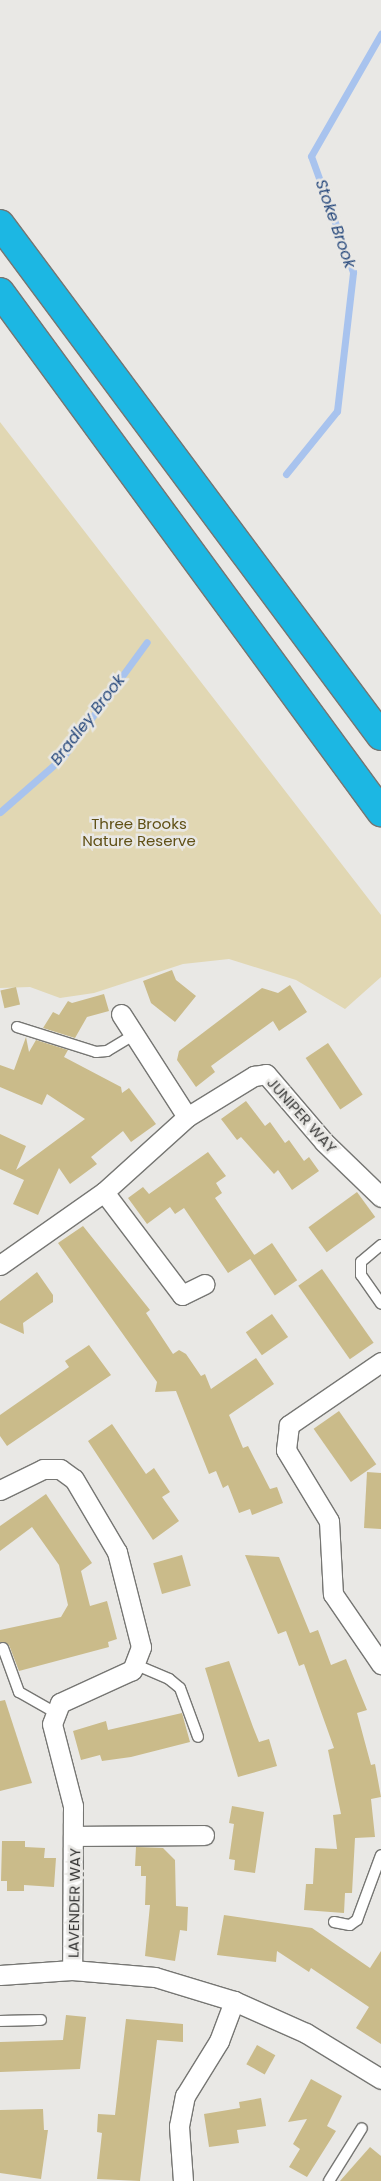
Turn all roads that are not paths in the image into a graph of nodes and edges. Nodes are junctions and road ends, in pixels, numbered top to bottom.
1 (0, 224) edge
2 (0, 292) edge
3 (381, 736) edge
4 (381, 812) edge
5 (121, 1014) dead end
6 (17, 1027) dead end
7 (134, 1035) junction
8 (187, 1117) junction
9 (104, 1192) junction
10 (381, 1197) edge
11 (381, 1245) edge
12 (0, 1265) edge
13 (205, 1284) dead end
14 (381, 1304) edge
15 (381, 1362) edge
16 (0, 1490) edge
17 (2, 1648) dead end
18 (134, 1664) junction
19 (381, 1664) edge
20 (56, 1713) junction
21 (198, 1737) dead end
22 (204, 1835) dead end
23 (75, 1836) junction
24 (381, 1855) edge
25 (334, 1922) dead end
26 (72, 1970) junction
27 (0, 1975) edge
28 (234, 2001) junction
29 (41, 2020) dead end
30 (0, 2021) edge
31 (381, 2079) edge
32 (362, 2128) dead end
33 (183, 2181) edge
34 (329, 2181) edge

1 - 3 highway
2 - 4 highway
5 - 7 street
6 - 7 lane
7 - 8 street
8 - 9 street, JUNIPER WAY
8 - 10 street, JUNIPER WAY
9 - 12 street, JUNIPER WAY
9 - 13 street
11 - 14 lane
15 - 19 street
16 - 18 street
17 - 20 lane
18 - 20 street
18 - 21 lane
20 - 23 street, LAVENDER WAY
22 - 23 street, LAVENDER WAY
23 - 26 street, LAVENDER WAY
24 - 25 lane
26 - 27 street
26 - 28 street
28 - 31 street
28 - 33 street
29 - 30 lane
32 - 34 lane

